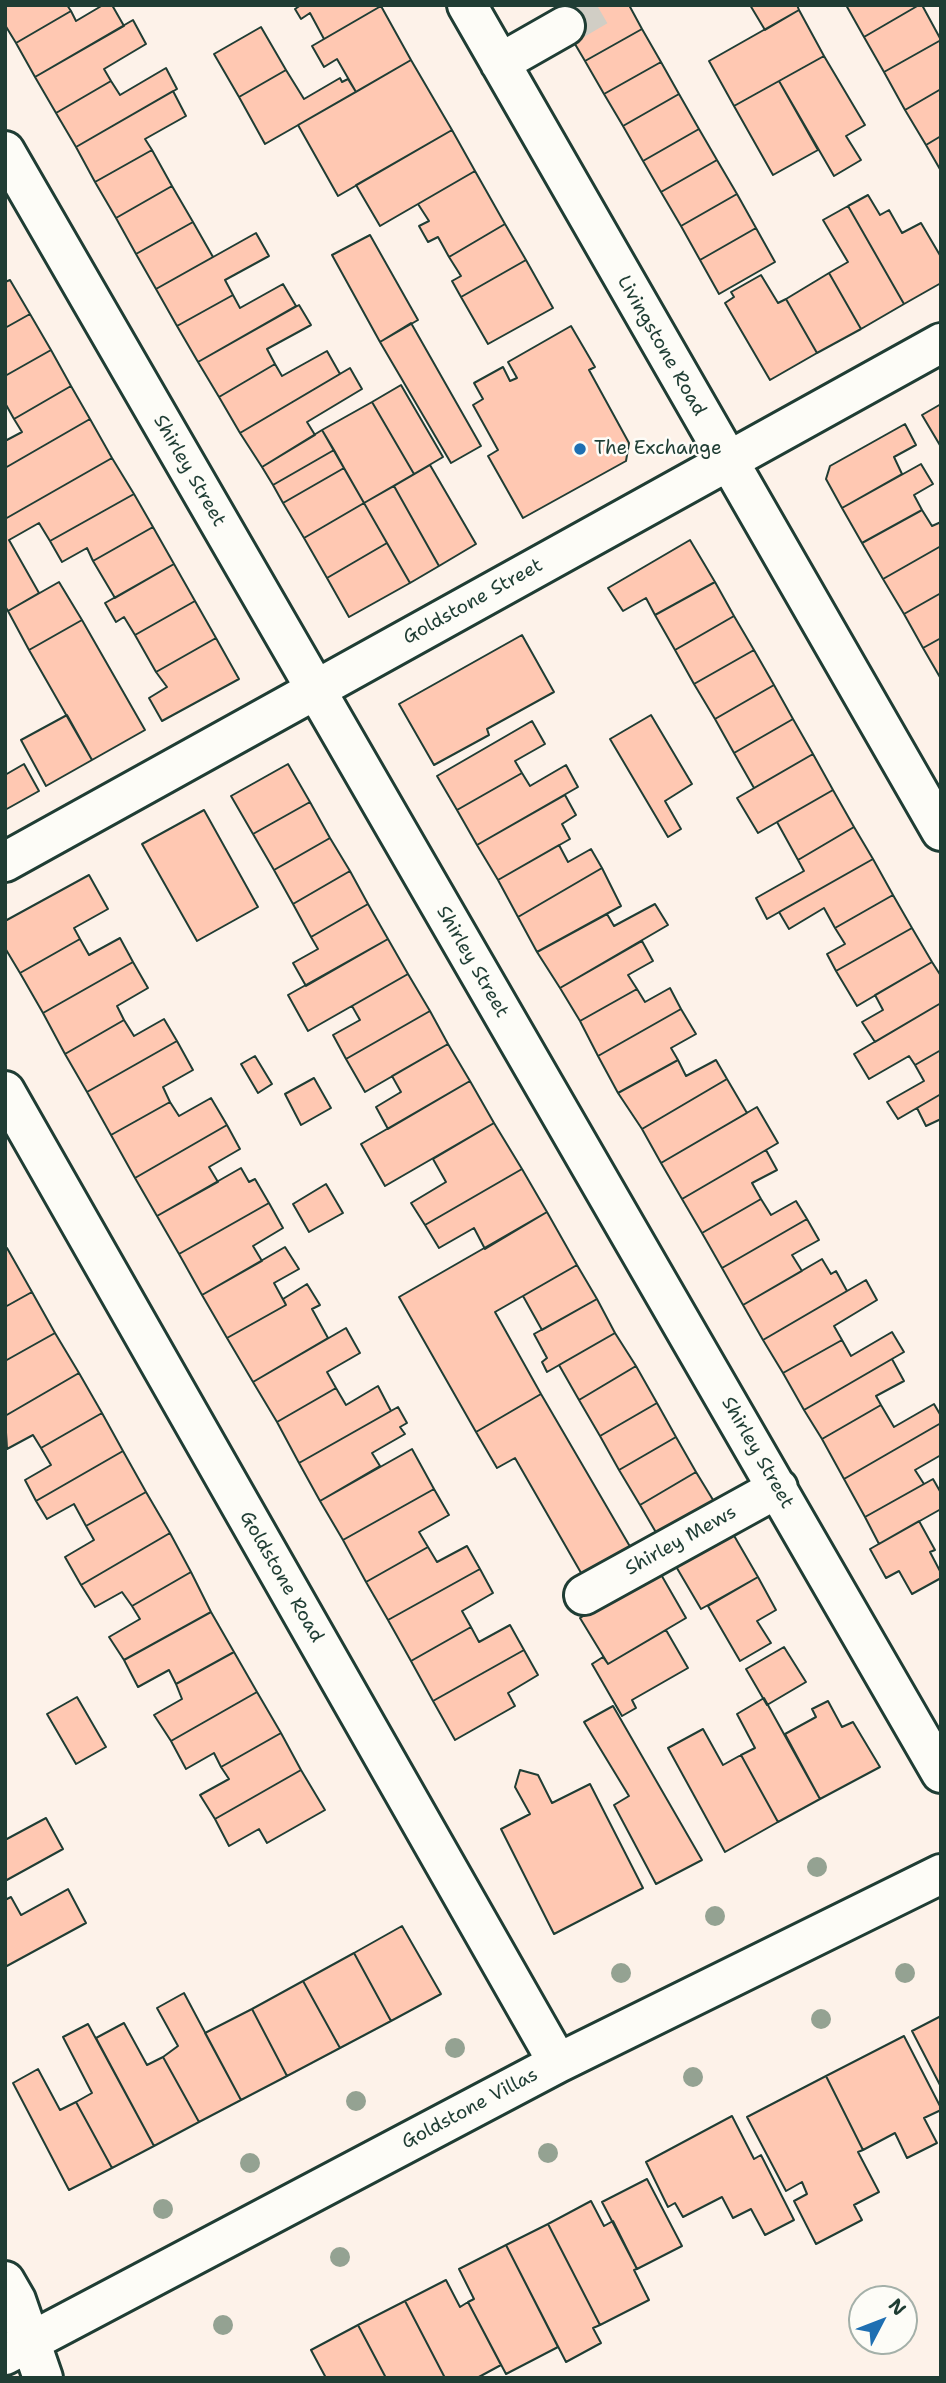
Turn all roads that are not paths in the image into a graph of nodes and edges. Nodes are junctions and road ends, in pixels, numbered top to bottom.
1 (467, 5) edge
2 (565, 26) tunnel mouth
3 (500, 63) junction
4 (5, 151) edge
5 (941, 342) edge
6 (727, 461) junction
7 (314, 690) junction
8 (941, 831) edge
9 (5, 862) edge
10 (5, 1091) edge
11 (778, 1488) junction
12 (584, 1595) dead end
13 (941, 1773) edge
14 (941, 1874) edge
15 (558, 2063) junction
16 (5, 2281) edge
17 (26, 2359) edge

1 - 3 street, Livingstone Road
2 - 3 street
3 - 6 street, Livingstone Road
4 - 7 street, Shirley Street
5 - 6 street, Goldstone Street
6 - 7 street, Goldstone Street
6 - 8 street, Livingstone Road
7 - 9 street, Goldstone Street
7 - 11 street, Shirley Street
10 - 15 street, Goldstone Road
11 - 12 street, Shirley Mews
11 - 13 street, Shirley Street
14 - 15 street, Goldstone Villas
15 - 17 street, Goldstone Villas
16 - 17 street

